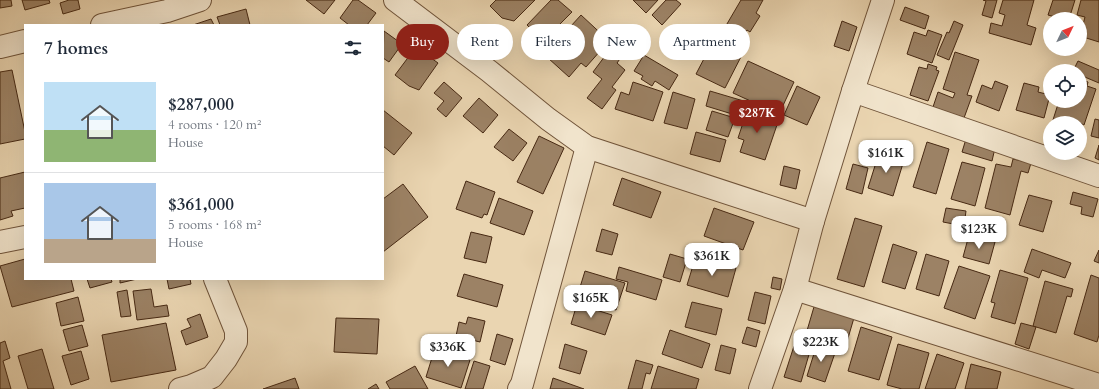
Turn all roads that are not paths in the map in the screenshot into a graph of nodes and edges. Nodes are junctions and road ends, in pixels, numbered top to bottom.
1 (200, 0) edge
2 (395, 0) edge
3 (883, 0) edge
4 (139, 21) edge
5 (111, 24) edge
6 (24, 41) edge
7 (0, 47) edge
8 (853, 91) junction
9 (587, 147) junction
10 (1099, 176) edge
11 (813, 221) junction
12 (24, 237) edge
13 (0, 242) edge
14 (216, 280) edge
15 (795, 290) junction
16 (1099, 385) edge
17 (180, 389) edge
18 (519, 389) edge
19 (760, 389) edge

1 - 4 street
2 - 9 street
3 - 8 street
4 - 5 street
6 - 7 street
8 - 10 street
8 - 11 street
9 - 11 street
9 - 18 street
11 - 15 street
12 - 13 street
14 - 17 street
15 - 16 street
15 - 19 street

